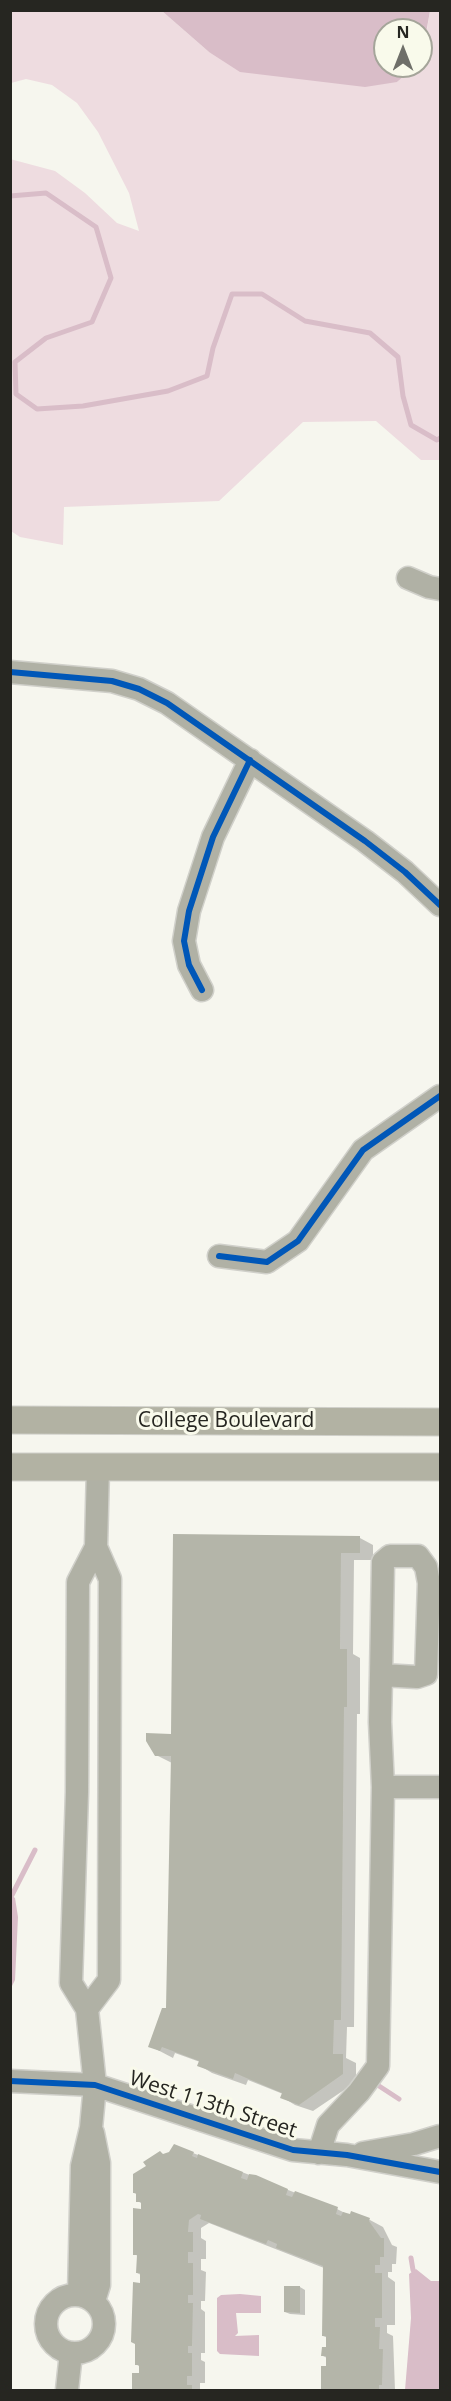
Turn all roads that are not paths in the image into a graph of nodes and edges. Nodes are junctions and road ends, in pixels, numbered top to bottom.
1 (408, 578) dead end
2 (441, 589) edge
3 (10, 672) edge
4 (250, 760) junction
5 (441, 905) edge
6 (202, 990) dead end
7 (441, 1096) edge
8 (219, 1256) dead end
9 (10, 1420) edge
10 (441, 1422) edge
11 (10, 1467) edge
12 (98, 1467) junction
13 (441, 1467) edge
14 (96, 1547) junction
15 (381, 1675) junction
16 (77, 1767) junction
17 (108, 1767) junction
18 (383, 1787) junction
19 (441, 1787) edge
20 (87, 2009) junction
21 (10, 2081) edge
22 (95, 2085) junction
23 (441, 2136) edge
24 (319, 2153) junction
25 (347, 2156) junction
26 (441, 2172) edge
27 (86, 2298) junction
28 (71, 2353) junction
29 (67, 2391) edge

1 - 2 street
3 - 4 street
4 - 5 street
4 - 6 street
7 - 8 street
9 - 10 main road, College Boulevard
11 - 12 main road
12 - 13 main road
12 - 14 street
14 - 16 street
14 - 17 street
15 - 15 street
15 - 18 street
16 - 17 street
16 - 20 street
17 - 20 street
18 - 19 street
18 - 24 street
20 - 22 street
21 - 22 street, West 113th Street
22 - 24 street, West 113th Street
22 - 27 street
23 - 25 street, West 113th Street
24 - 25 street, West 113th Street
25 - 26 street, West 113th Street
27 - 28 street
27 - 28 street
28 - 29 street

